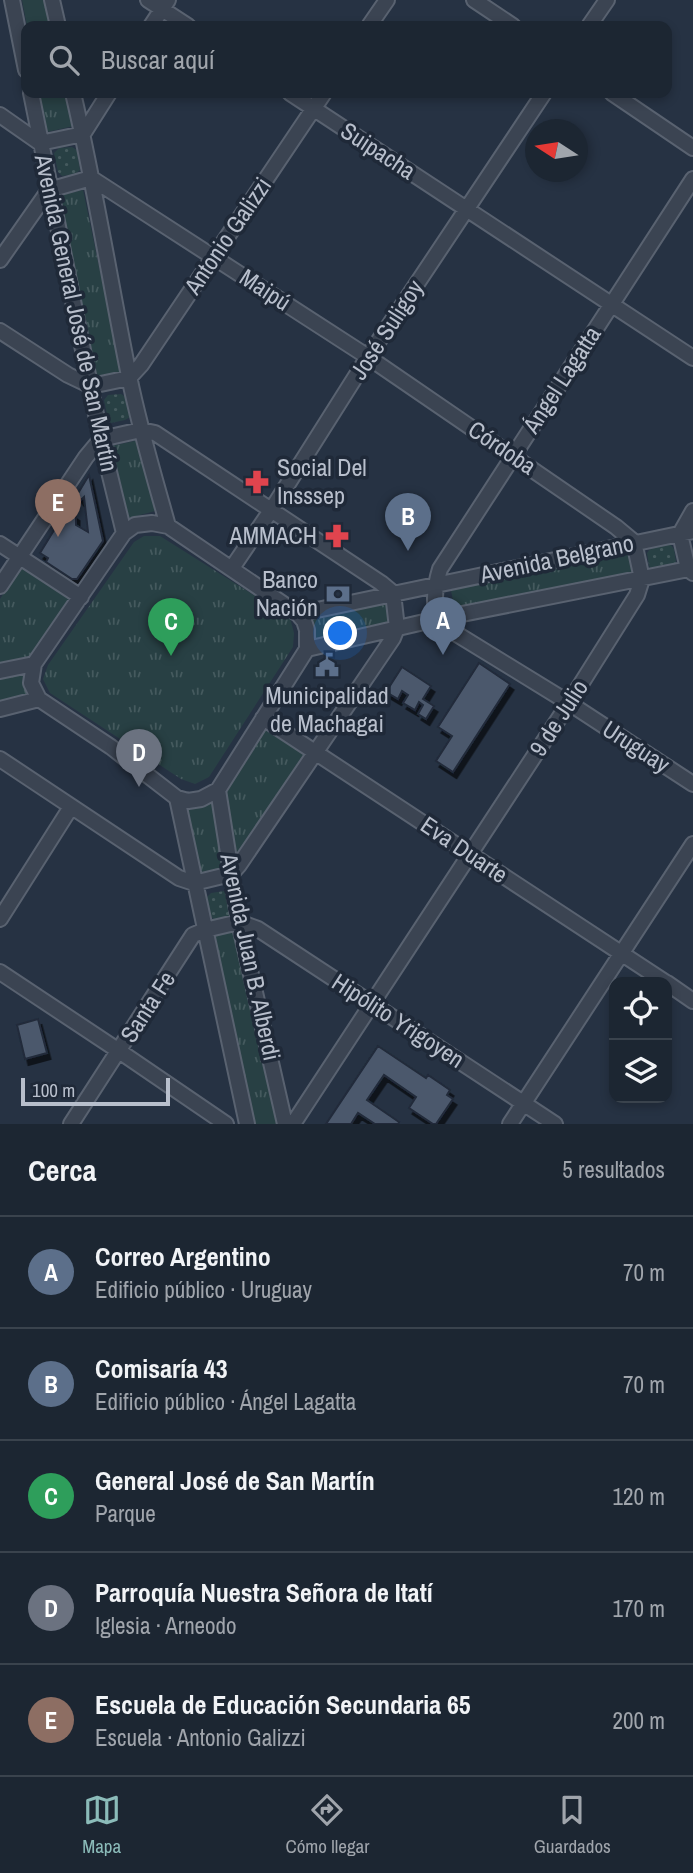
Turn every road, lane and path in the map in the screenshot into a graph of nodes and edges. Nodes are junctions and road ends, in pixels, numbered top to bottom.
1 (12, 0) edge
2 (52, 0) edge
3 (148, 0) edge
4 (387, 0) edge
5 (474, 0) edge
6 (607, 0) edge
7 (165, 5) edge
8 (57, 21) edge
9 (154, 21) edge
10 (183, 21) edge
11 (372, 21) edge
12 (506, 21) edge
13 (592, 21) edge
14 (21, 45) edge
15 (32, 98) edge
16 (75, 98) edge
17 (106, 98) edge
18 (298, 98) edge
19 (320, 98) edge
20 (541, 98) edge
21 (619, 98) edge
22 (313, 108) junction
23 (0, 116) edge
24 (83, 134) junction
25 (40, 143) junction
26 (693, 148) edge
27 (91, 178) junction
28 (693, 178) edge
29 (49, 190) junction
30 (467, 209) junction
31 (214, 257) junction
32 (0, 260) edge
33 (611, 304) junction
34 (0, 331) edge
35 (368, 357) junction
36 (693, 358) edge
37 (130, 378) junction
38 (91, 386) junction
39 (141, 430) junction
40 (102, 439) junction
41 (513, 456) junction
42 (272, 509) junction
43 (693, 511) edge
44 (168, 526) junction
45 (686, 532) edge
46 (124, 533) junction
47 (635, 542) junction
48 (0, 544) edge
49 (19, 557) junction
50 (232, 568) junction
51 (691, 570) edge
52 (642, 579) junction
53 (435, 584) junction
54 (0, 586) edge
55 (393, 593) junction
56 (81, 597) junction
57 (298, 614) junction
58 (437, 619) junction
59 (397, 628) junction
60 (307, 649) junction
61 (34, 664) junction
62 (0, 671) edge
63 (39, 699) junction
64 (569, 703) junction
65 (0, 709) edge
66 (263, 718) junction
67 (316, 751) junction
68 (0, 759) edge
69 (693, 784) edge
70 (218, 790) junction
71 (177, 799) junction
72 (71, 807) junction
73 (693, 844) edge
74 (470, 854) junction
75 (231, 874) junction
76 (194, 883) junction
77 (0, 919) edge
78 (239, 922) junction
79 (205, 930) junction
80 (622, 954) junction
81 (0, 972) edge
82 (657, 977) edge
83 (672, 987) edge
84 (693, 1000) edge
85 (372, 1004) junction
86 (119, 1051) junction
87 (524, 1103) junction
88 (71, 1124) edge
89 (226, 1124) edge
90 (247, 1124) edge
91 (285, 1124) edge
92 (293, 1124) edge
93 (510, 1124) edge
94 (555, 1124) edge

1 - 14 street
2 - 8 street
3 - 7 street
4 - 11 street
5 - 12 street
6 - 13 street
7 - 9 street
7 - 10 street
15 - 25 street, Avenida General José de San Martín
16 - 24 street, Avenida General José de San Martín
17 - 24 street
18 - 22 street, Suipacha
19 - 22 street, Antonio Galizzi
20 - 30 street, José Suligoy
21 - 26 street
22 - 30 street, Suipacha
22 - 31 street, Antonio Galizzi
23 - 25 street
24 - 25 street
24 - 27 street, Avenida General José de San Martín
25 - 29 street, Avenida General José de San Martín
27 - 29 street
27 - 31 street, Maipú
27 - 37 street, Avenida General José de San Martín
28 - 33 street, Ángel Lagatta
29 - 32 street
29 - 38 street, Avenida General José de San Martín
30 - 33 street, Suipacha
30 - 35 street, José Suligoy
31 - 35 street, Maipú
31 - 37 street, Antonio Galizzi
33 - 36 street, Suipacha
33 - 41 street, Ángel Lagatta
34 - 38 street
35 - 41 street, Córdoba
35 - 42 street, José Suligoy
37 - 38 street
37 - 39 street, Avenida General José de San Martín
38 - 40 street, Avenida General José de San Martín
39 - 40 street
39 - 42 street
39 - 44 street, Avenida General José de San Martín
40 - 46 street, Avenida General José de San Martín
40 - 49 street
41 - 47 street, Córdoba
41 - 53 street, Ángel Lagatta
42 - 50 street, José Suligoy
42 - 55 street
43 - 45 street
44 - 46 street
44 - 50 street
45 - 47 street, Avenida Belgrano
45 - 51 street
46 - 56 street
47 - 52 street
47 - 53 street, Avenida Belgrano
48 - 49 street
49 - 54 street
49 - 56 street
50 - 57 street
51 - 52 street, Avenida Belgrano
52 - 58 street, Avenida Belgrano
52 - 64 street, 9 de Julio
53 - 55 street, Avenida Belgrano
53 - 58 street
55 - 57 street, Avenida Belgrano
55 - 59 street
56 - 61 street
57 - 60 street
58 - 59 street, Avenida Belgrano
58 - 64 street, Uruguay
59 - 60 street, Avenida Belgrano
59 - 67 street
60 - 66 street
61 - 62 street
61 - 63 street
63 - 65 street
63 - 71 street
64 - 69 street, Uruguay
64 - 74 street, 9 de Julio
66 - 67 street, Eva Duarte
66 - 70 street
67 - 74 street, Eva Duarte
67 - 75 street
68 - 72 street
70 - 71 street
70 - 75 street, Avenida Juan B. Alberdi
71 - 76 street, Avenida Juan B. Alberdi
72 - 76 street
72 - 77 street
73 - 80 street
74 - 80 street, Eva Duarte
74 - 85 street, 9 de Julio
75 - 76 street
75 - 78 street, Avenida Juan B. Alberdi
76 - 79 street, Avenida Juan B. Alberdi
78 - 79 street
78 - 85 street, Hipólito Yrigoyen
78 - 91 street, Avenida Juan B. Alberdi
79 - 86 street, Santa Fe
79 - 90 street, Avenida Juan B. Alberdi
80 - 82 street, Eva Duarte
80 - 87 street
81 - 86 street
83 - 84 street, Eva Duarte
85 - 87 street, Hipólito Yrigoyen
85 - 92 street, 9 de Julio
86 - 88 street, Santa Fe
86 - 89 street
87 - 93 street
87 - 94 street, Hipólito Yrigoyen

